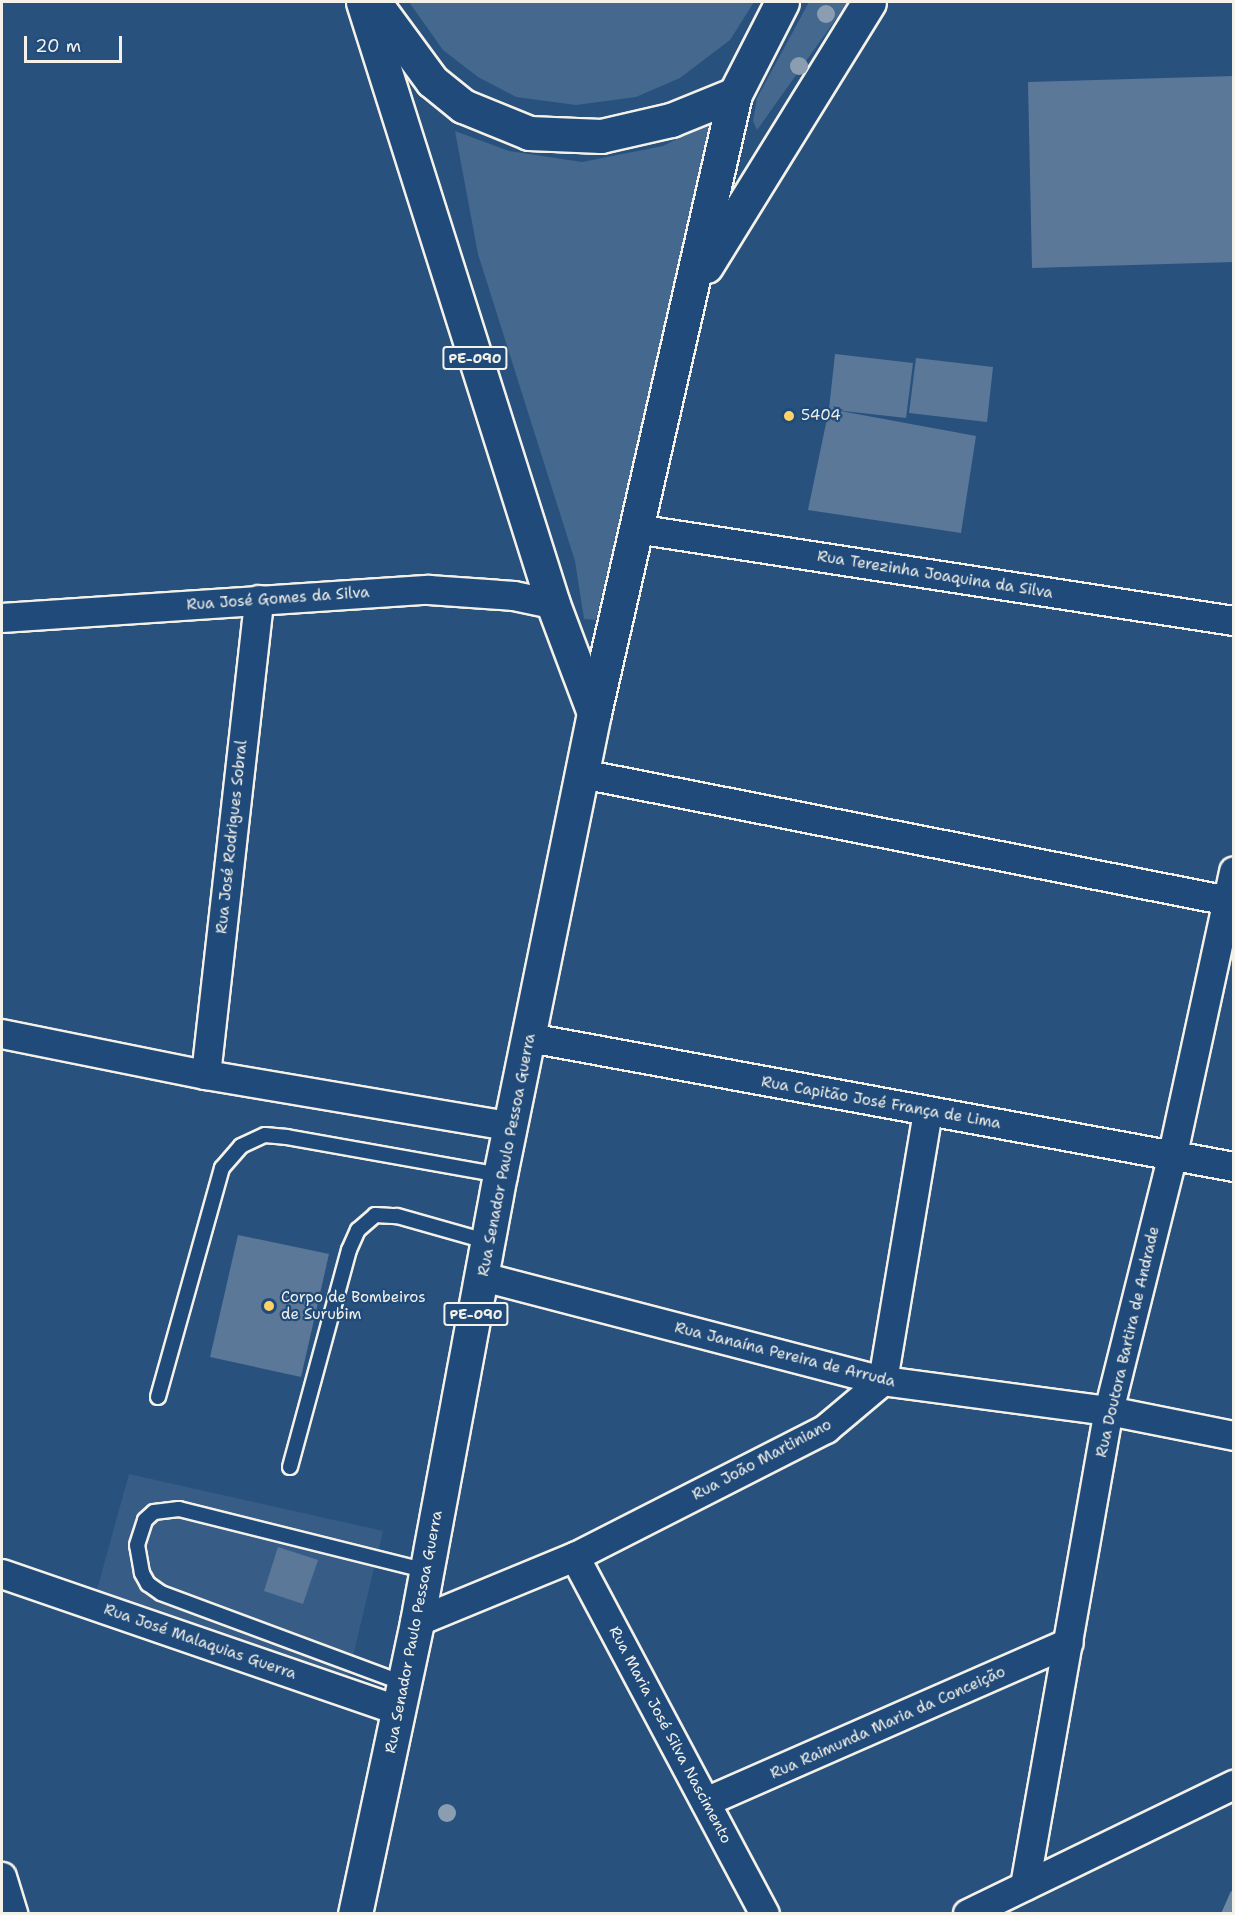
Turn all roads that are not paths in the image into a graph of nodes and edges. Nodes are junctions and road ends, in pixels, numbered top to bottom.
1 (363, 2) edge
2 (374, 2) edge
3 (782, 2) edge
4 (868, 2) edge
5 (735, 94) junction
6 (692, 288) junction
7 (636, 529) junction
8 (259, 600) junction
9 (553, 604) junction
10 (2, 618) edge
11 (1233, 621) edge
12 (594, 713) junction
13 (582, 774) junction
14 (1233, 872) edge
15 (1231, 902) edge
16 (2, 1034) edge
17 (530, 1038) junction
18 (206, 1075) junction
19 (928, 1113) junction
20 (512, 1127) junction
21 (1173, 1154) junction
22 (1233, 1167) edge
23 (500, 1175) junction
24 (490, 1242) junction
25 (483, 1277) junction
26 (883, 1381) junction
27 (158, 1397) dead end
28 (1109, 1411) junction
29 (1233, 1436) edge
30 (290, 1467) dead end
31 (575, 1557) junction
32 (427, 1571) junction
33 (2, 1574) edge
34 (417, 1622) junction
35 (1069, 1643) junction
36 (400, 1697) junction
37 (1233, 1785) edge
38 (706, 1802) junction
39 (2, 1877) edge
40 (1025, 1886) junction
41 (13, 1914) edge
42 (355, 1914) edge
43 (765, 1914) edge
44 (968, 1914) edge

1 - 9 main road, PE-090 / PE-090
2 - 5 main road
3 - 5 main road, PE-090
4 - 6 main road, PE-090
5 - 6 main road, PE-090
6 - 7 main road, PE-090
7 - 11 street, Rua Terezinha Joaquina da Silva
7 - 12 main road, PE-090
8 - 9 street, Rua José Gomes da Silva
8 - 10 street, Rua José Gomes da Silva
8 - 18 street, Rua José Rodrigues Sobral
9 - 12 main road, PE-090 / PE-090
12 - 13 main road, Rua Senador Paulo Pessoa Guerra / PE-090
13 - 15 street
13 - 17 main road, Rua Senador Paulo Pessoa Guerra / PE-090
14 - 15 street, Rua Doutora Bartira de Andrade
15 - 21 street, Rua Doutora Bartira de Andrade
16 - 18 street
17 - 19 street, Rua Capitão José França de Lima
17 - 20 main road, Rua Senador Paulo Pessoa Guerra / PE-090
18 - 20 street
19 - 21 street, Rua Capitão José França de Lima
19 - 26 street
20 - 23 main road, Rua Senador Paulo Pessoa Guerra / PE-090
21 - 22 street, Rua Capitão José França de Lima
21 - 28 street, Rua Doutora Bartira de Andrade
23 - 24 main road, Rua Senador Paulo Pessoa Guerra / PE-090
23 - 27 lane
24 - 25 main road, Rua Senador Paulo Pessoa Guerra / PE-090
24 - 30 lane
25 - 26 street, Rua Janaína Pereira de Arruda
25 - 32 main road, Rua Senador Paulo Pessoa Guerra / PE-090
26 - 28 street, Rua Janaína Pereira de Arruda
26 - 31 street, Rua João Martiniano
28 - 29 street, Rua Janaína Pereira de Arruda
28 - 35 street, Rua Doutora Bartira de Andrade
31 - 34 street, Rua João Martiniano
31 - 38 street, Rua Maria José Silva Nascimento
32 - 34 main road, Rua Senador Paulo Pessoa Guerra / PE-090
32 - 36 lane
33 - 36 street, Rua José Malaquias Guerra
34 - 36 main road, Rua Senador Paulo Pessoa Guerra / PE-090
35 - 38 street, Rua Raimunda Maria da Conceição
35 - 40 street, Rua Doutora Bartira de Andrade
36 - 42 main road, Rua Senador Paulo Pessoa Guerra / PE-090
37 - 40 street
38 - 43 street, Rua Maria José Silva Nascimento
39 - 41 street
40 - 44 street

